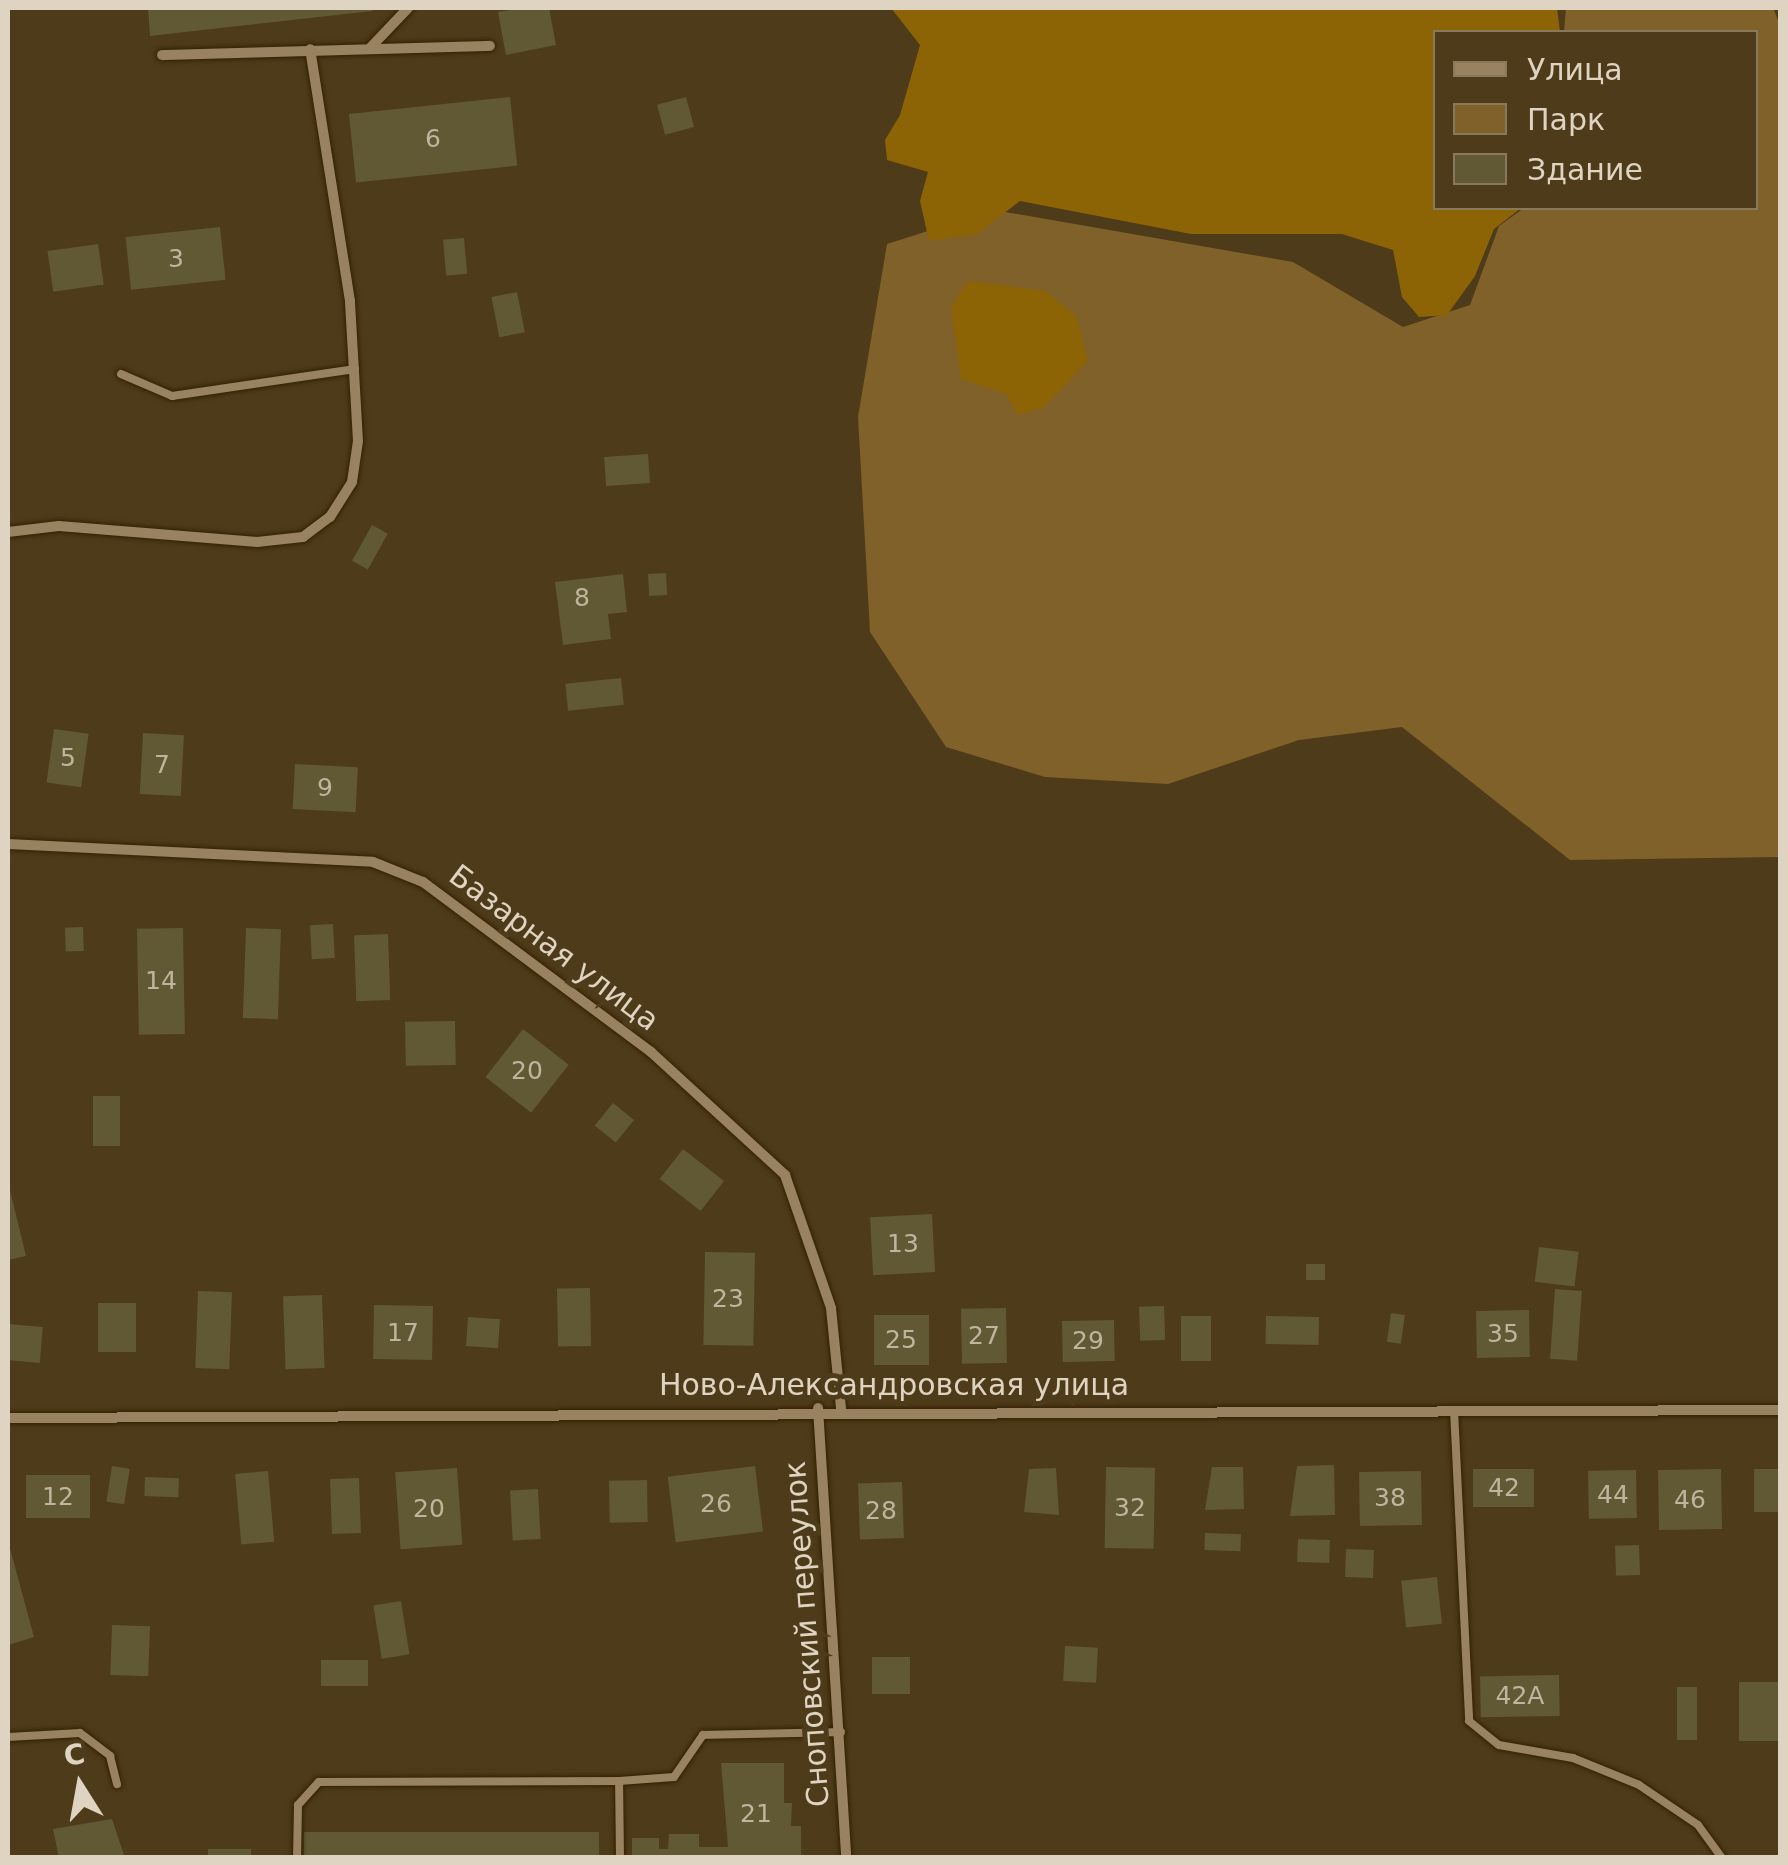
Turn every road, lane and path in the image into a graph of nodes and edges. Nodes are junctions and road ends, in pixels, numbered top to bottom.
1 (408, 8) edge
2 (490, 46) dead end
3 (370, 48) junction
4 (310, 49) junction
5 (162, 55) dead end
6 (354, 368) junction
7 (121, 374) dead end
8 (8, 532) edge
9 (8, 844) edge
10 (818, 1408) junction
11 (841, 1408) junction
12 (1454, 1410) junction
13 (1780, 1410) edge
14 (8, 1418) edge
15 (840, 1732) junction
16 (8, 1737) edge
17 (619, 1782) junction
18 (117, 1784) dead end
19 (297, 1858) edge
20 (620, 1858) edge
21 (846, 1858) edge
22 (1722, 1858) edge

1 - 3 street
2 - 3 street
3 - 4 street
4 - 5 street
4 - 6 street
6 - 7 lane
6 - 8 street
9 - 11 street, Базарная улица
10 - 11 street, Ново-Александровская улица
10 - 14 street, Ново-Александровская улица
10 - 15 street, Сноповский переулок
11 - 12 street, Ново-Александровская улица
12 - 13 street, Ново-Александровская улица
12 - 22 lane
15 - 17 lane
15 - 21 street, Сноповский переулок
16 - 18 lane
17 - 19 lane
17 - 20 lane

